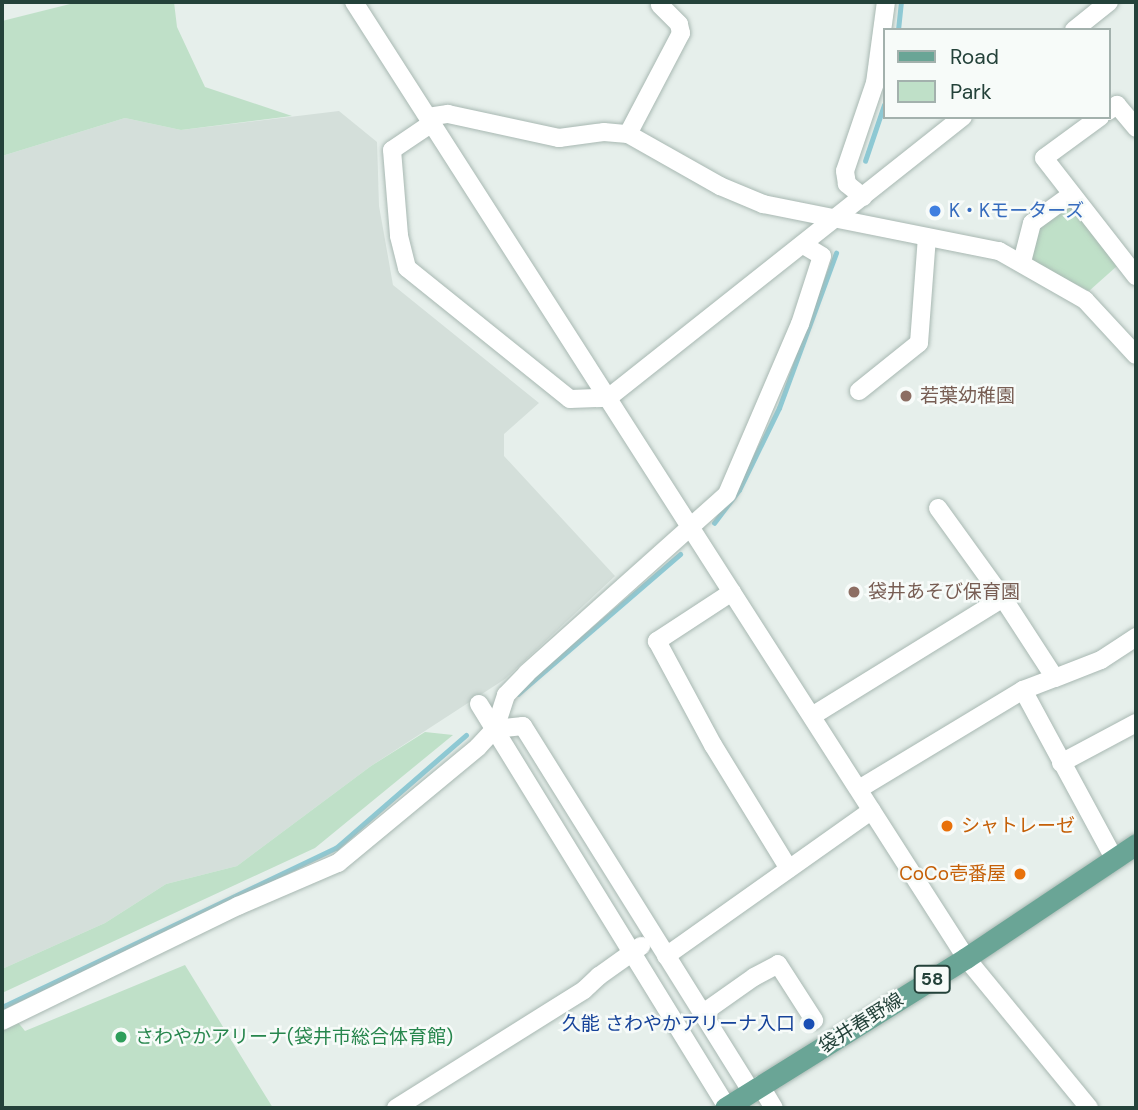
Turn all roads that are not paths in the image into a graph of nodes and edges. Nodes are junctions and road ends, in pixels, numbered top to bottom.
1 (354, 2) edge
2 (886, 2) edge
3 (1109, 2) edge
4 (660, 5) dead end
5 (1076, 28) edge
6 (1110, 109) edge
7 (960, 119) edge
8 (1097, 119) edge
9 (430, 120) junction
10 (1136, 128) edge
11 (628, 134) junction
12 (1072, 194) junction
13 (863, 197) junction
14 (835, 219) junction
15 (928, 237) junction
16 (804, 245) junction
17 (1022, 262) junction
18 (1136, 276) edge
19 (1136, 355) edge
20 (859, 391) dead end
21 (608, 398) junction
22 (938, 508) dead end
23 (692, 528) junction
24 (732, 592) junction
25 (1003, 598) junction
26 (1136, 637) edge
27 (1055, 678) junction
28 (1023, 691) junction
29 (479, 704) dead end
30 (812, 716) junction
31 (1136, 723) edge
32 (495, 729) junction
33 (1061, 762) junction
34 (859, 789) junction
35 (872, 810) junction
36 (590, 832) junction
37 (1136, 845) edge
38 (567, 847) junction
39 (1114, 858) junction
40 (789, 869) junction
41 (654, 939) junction
42 (632, 951) junction
43 (666, 957) junction
44 (966, 958) junction
45 (703, 1013) junction
46 (814, 1020) dead end
47 (2, 1021) edge
48 (755, 1088) junction
49 (1086, 1107) edge
50 (396, 1108) edge
51 (726, 1108) edge
52 (774, 1108) edge

1 - 9 street
2 - 13 street
3 - 5 street
4 - 11 street
6 - 10 street
7 - 13 street
8 - 12 street
9 - 11 street
9 - 21 street
9 - 21 street
11 - 14 street
12 - 17 street
12 - 18 street
13 - 14 street
14 - 15 street
14 - 16 street
15 - 17 street
15 - 20 street
16 - 21 street
16 - 23 street
17 - 19 street
21 - 23 street
22 - 25 street
23 - 24 street
23 - 32 street
24 - 30 street
24 - 40 street
25 - 27 street
25 - 30 street
26 - 27 street
27 - 28 street
28 - 33 street
28 - 34 street
29 - 32 street
30 - 34 street
31 - 33 street
32 - 36 street
32 - 38 street
32 - 47 street
33 - 39 street
34 - 35 street
35 - 40 street
35 - 44 street
36 - 38 street
36 - 41 street
37 - 39 main road, 袋井春野線 / 58
38 - 42 street
39 - 44 main road, 袋井春野線 / 58
40 - 43 street
41 - 42 street
41 - 43 street
42 - 50 street
42 - 51 street
43 - 45 street
44 - 48 main road, 袋井春野線 / 58
44 - 49 street
45 - 46 street
45 - 48 street
48 - 51 main road, 袋井春野線 / 58
48 - 52 street

